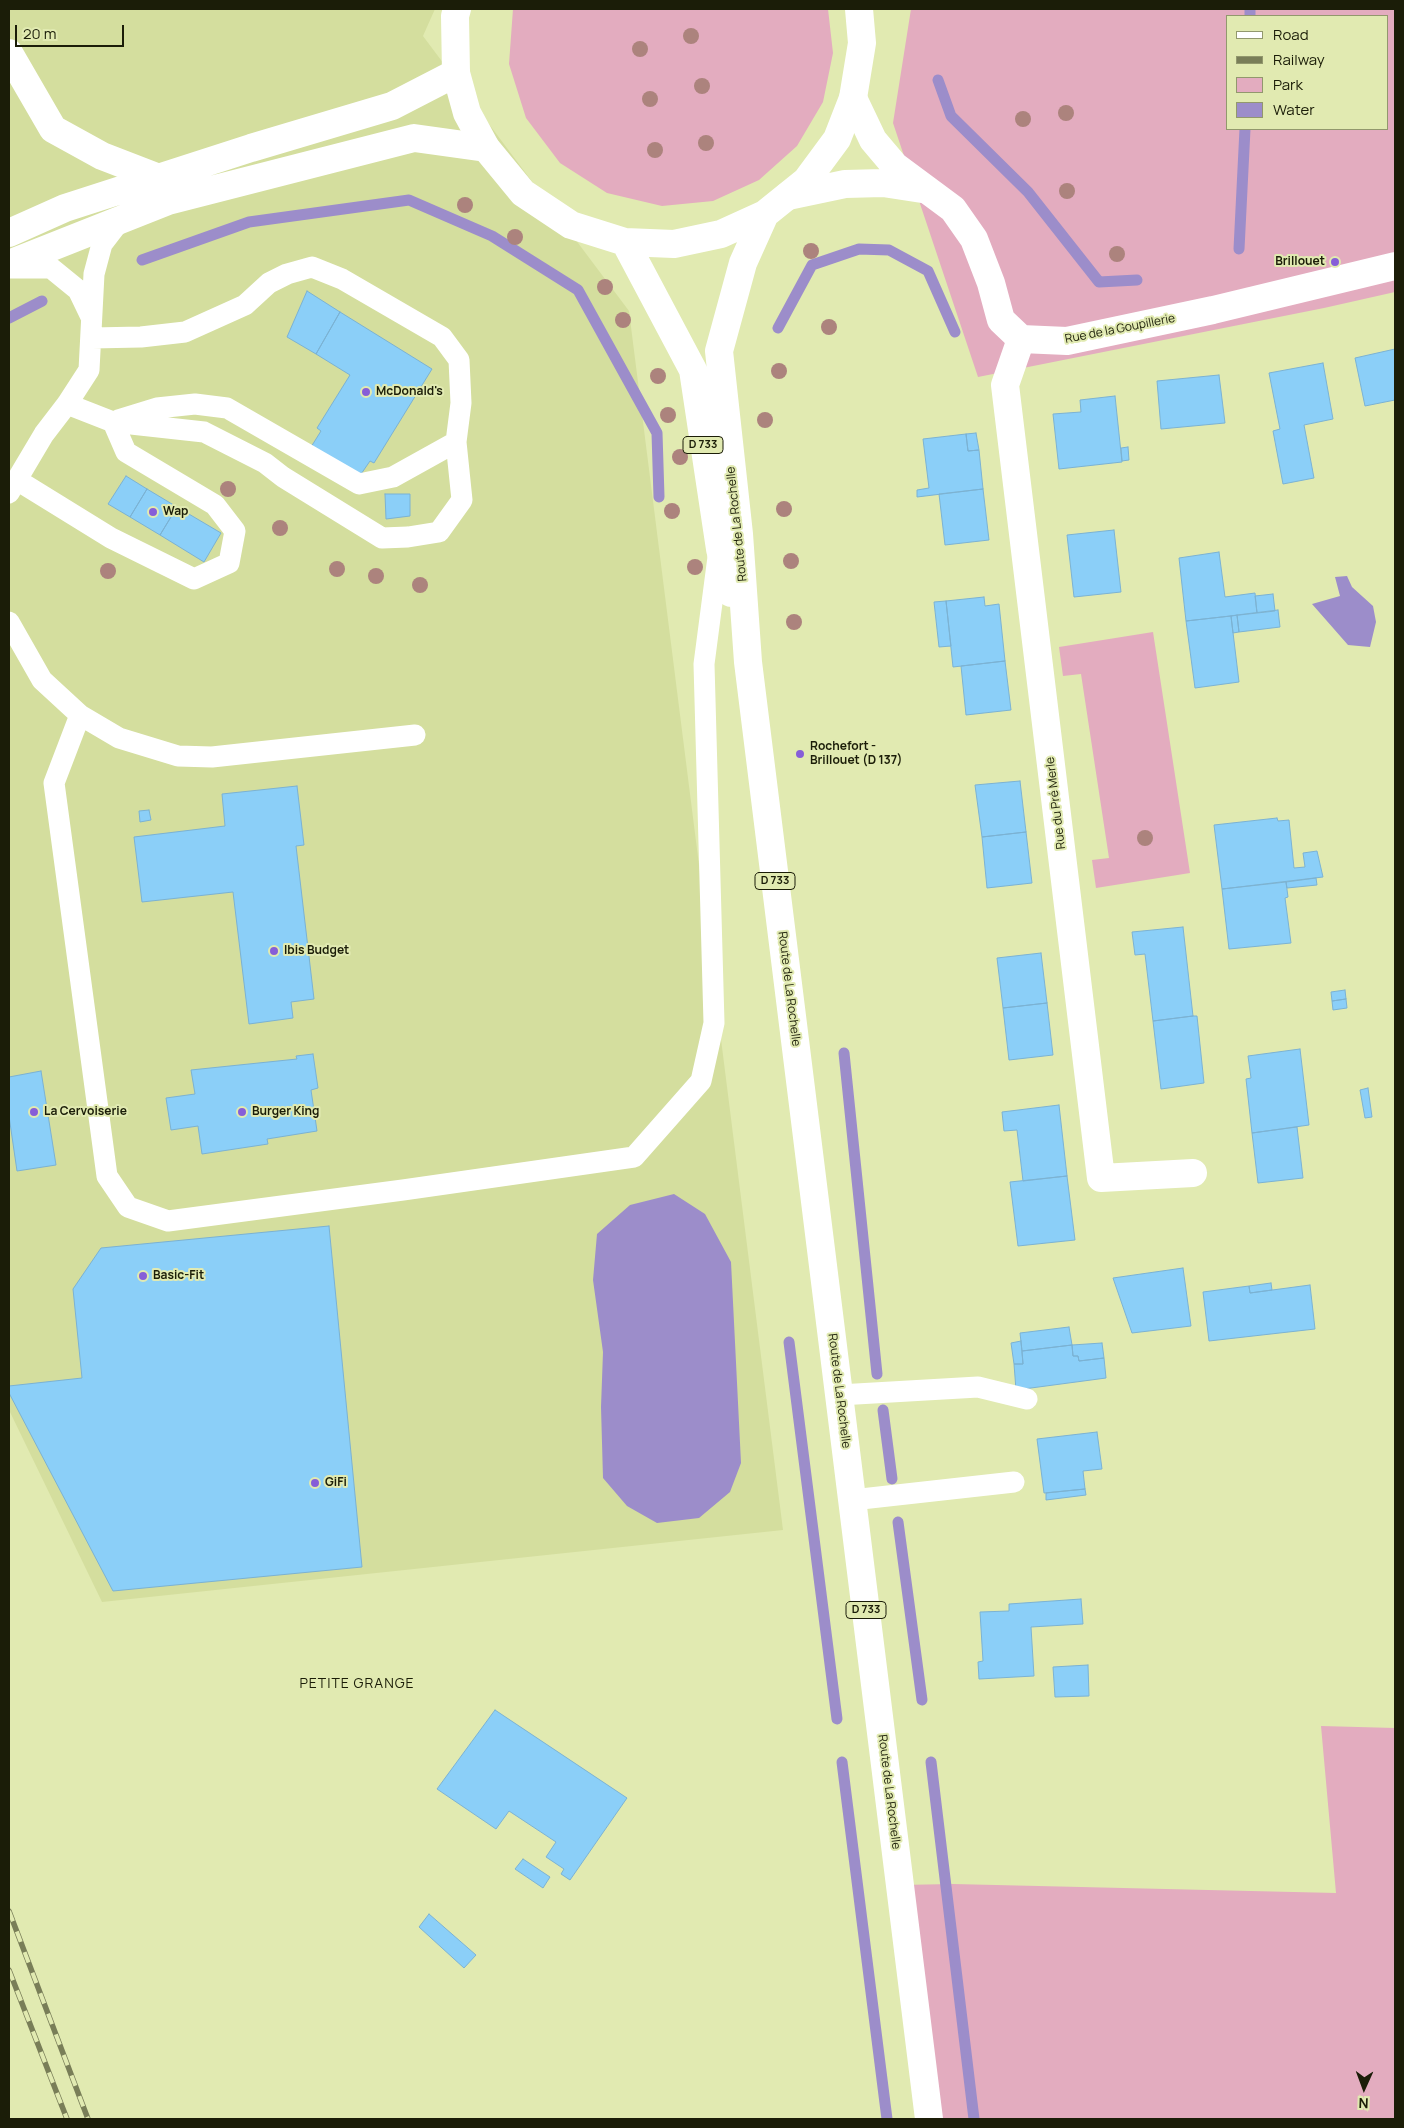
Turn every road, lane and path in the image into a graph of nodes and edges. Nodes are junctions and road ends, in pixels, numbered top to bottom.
1 (457, 9) edge
2 (858, 9) edge
3 (9, 53) edge
4 (456, 73) junction
5 (853, 98) junction
6 (486, 148) junction
7 (159, 178) junction
8 (926, 190) junction
9 (788, 196) junction
10 (765, 214) junction
11 (124, 217) junction
12 (9, 233) edge
13 (625, 242) junction
14 (9, 264) edge
15 (1395, 266) edge
16 (9, 268) edge
17 (92, 329) junction
18 (1021, 339) junction
19 (67, 404) junction
20 (113, 422) junction
21 (456, 442) junction
22 (13, 487) edge
23 (720, 549) junction
24 (9, 622) edge
25 (748, 662) junction
26 (80, 715) junction
27 (416, 735) dead end
28 (1193, 1173) dead end
29 (839, 1395) junction
30 (1027, 1399) dead end
31 (1014, 1482) dead end
32 (852, 1500) junction
33 (929, 2119) edge

1 - 4 main road
2 - 5 main road
3 - 7 main road
4 - 6 main road
4 - 7 main road
5 - 8 main road
5 - 9 main road
6 - 11 main road
6 - 13 main road
7 - 12 main road
8 - 9 main road
8 - 18 main road
9 - 10 main road
10 - 13 main road
10 - 25 main road, Route de La Rochelle / D 733
11 - 14 main road
11 - 17 lane
13 - 23 main road, Route de La Rochelle / D 733
15 - 18 main road, Rue de la Goupillerie
16 - 17 lane
17 - 19 lane
17 - 21 lane
18 - 28 main road, Rue du Pré Merle
19 - 20 lane
19 - 22 lane
20 - 21 lane
20 - 21 lane
20 - 22 lane
23 - 25 main road, Route de La Rochelle / D 733
23 - 26 lane
24 - 26 lane
25 - 29 main road, Route de La Rochelle / D 733
26 - 27 lane
29 - 30 lane
29 - 32 main road, Route de La Rochelle / D 733
31 - 32 lane
32 - 33 main road, Route de La Rochelle / D 733

